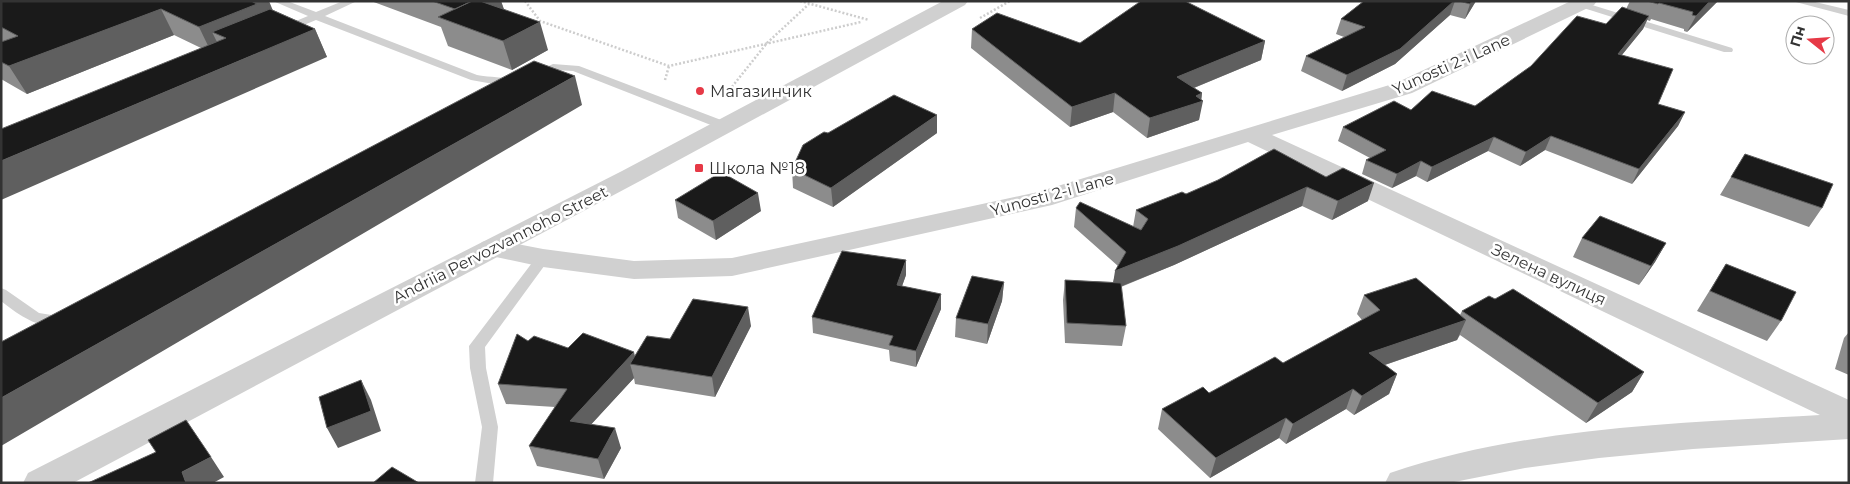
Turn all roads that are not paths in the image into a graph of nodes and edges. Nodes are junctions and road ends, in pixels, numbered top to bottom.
1 (278, 1) edge
2 (352, 1) edge
3 (958, 1) edge
4 (1797, 1) edge
5 (1584, 3) edge
6 (1849, 13) edge
7 (314, 17) junction
8 (268, 36) edge
9 (1728, 50) dead end
10 (527, 78) junction
11 (492, 97) edge
12 (725, 126) junction
13 (1250, 134) junction
14 (492, 248) junction
15 (544, 258) junction
16 (1, 293) edge
17 (74, 318) edge
18 (1849, 414) edge
19 (1849, 426) edge
20 (41, 483) edge
21 (484, 483) edge
22 (1403, 483) edge

1 - 7 lane
2 - 7 lane
3 - 12 street, Andriia Pervozvannoho Street
4 - 6 lane
5 - 9 lane
5 - 13 street, Yunosti 2-i Lane
7 - 8 lane
7 - 10 lane
10 - 11 lane
10 - 12 lane
12 - 14 street, Andriia Pervozvannoho Street
13 - 15 street, Yunosti 2-i Lane
13 - 18 street, Зелена вулиця
14 - 15 street, Yunosti 2-i Lane
14 - 20 street, Andriia Pervozvannoho Street
15 - 21 lane
16 - 17 lane
19 - 22 street

